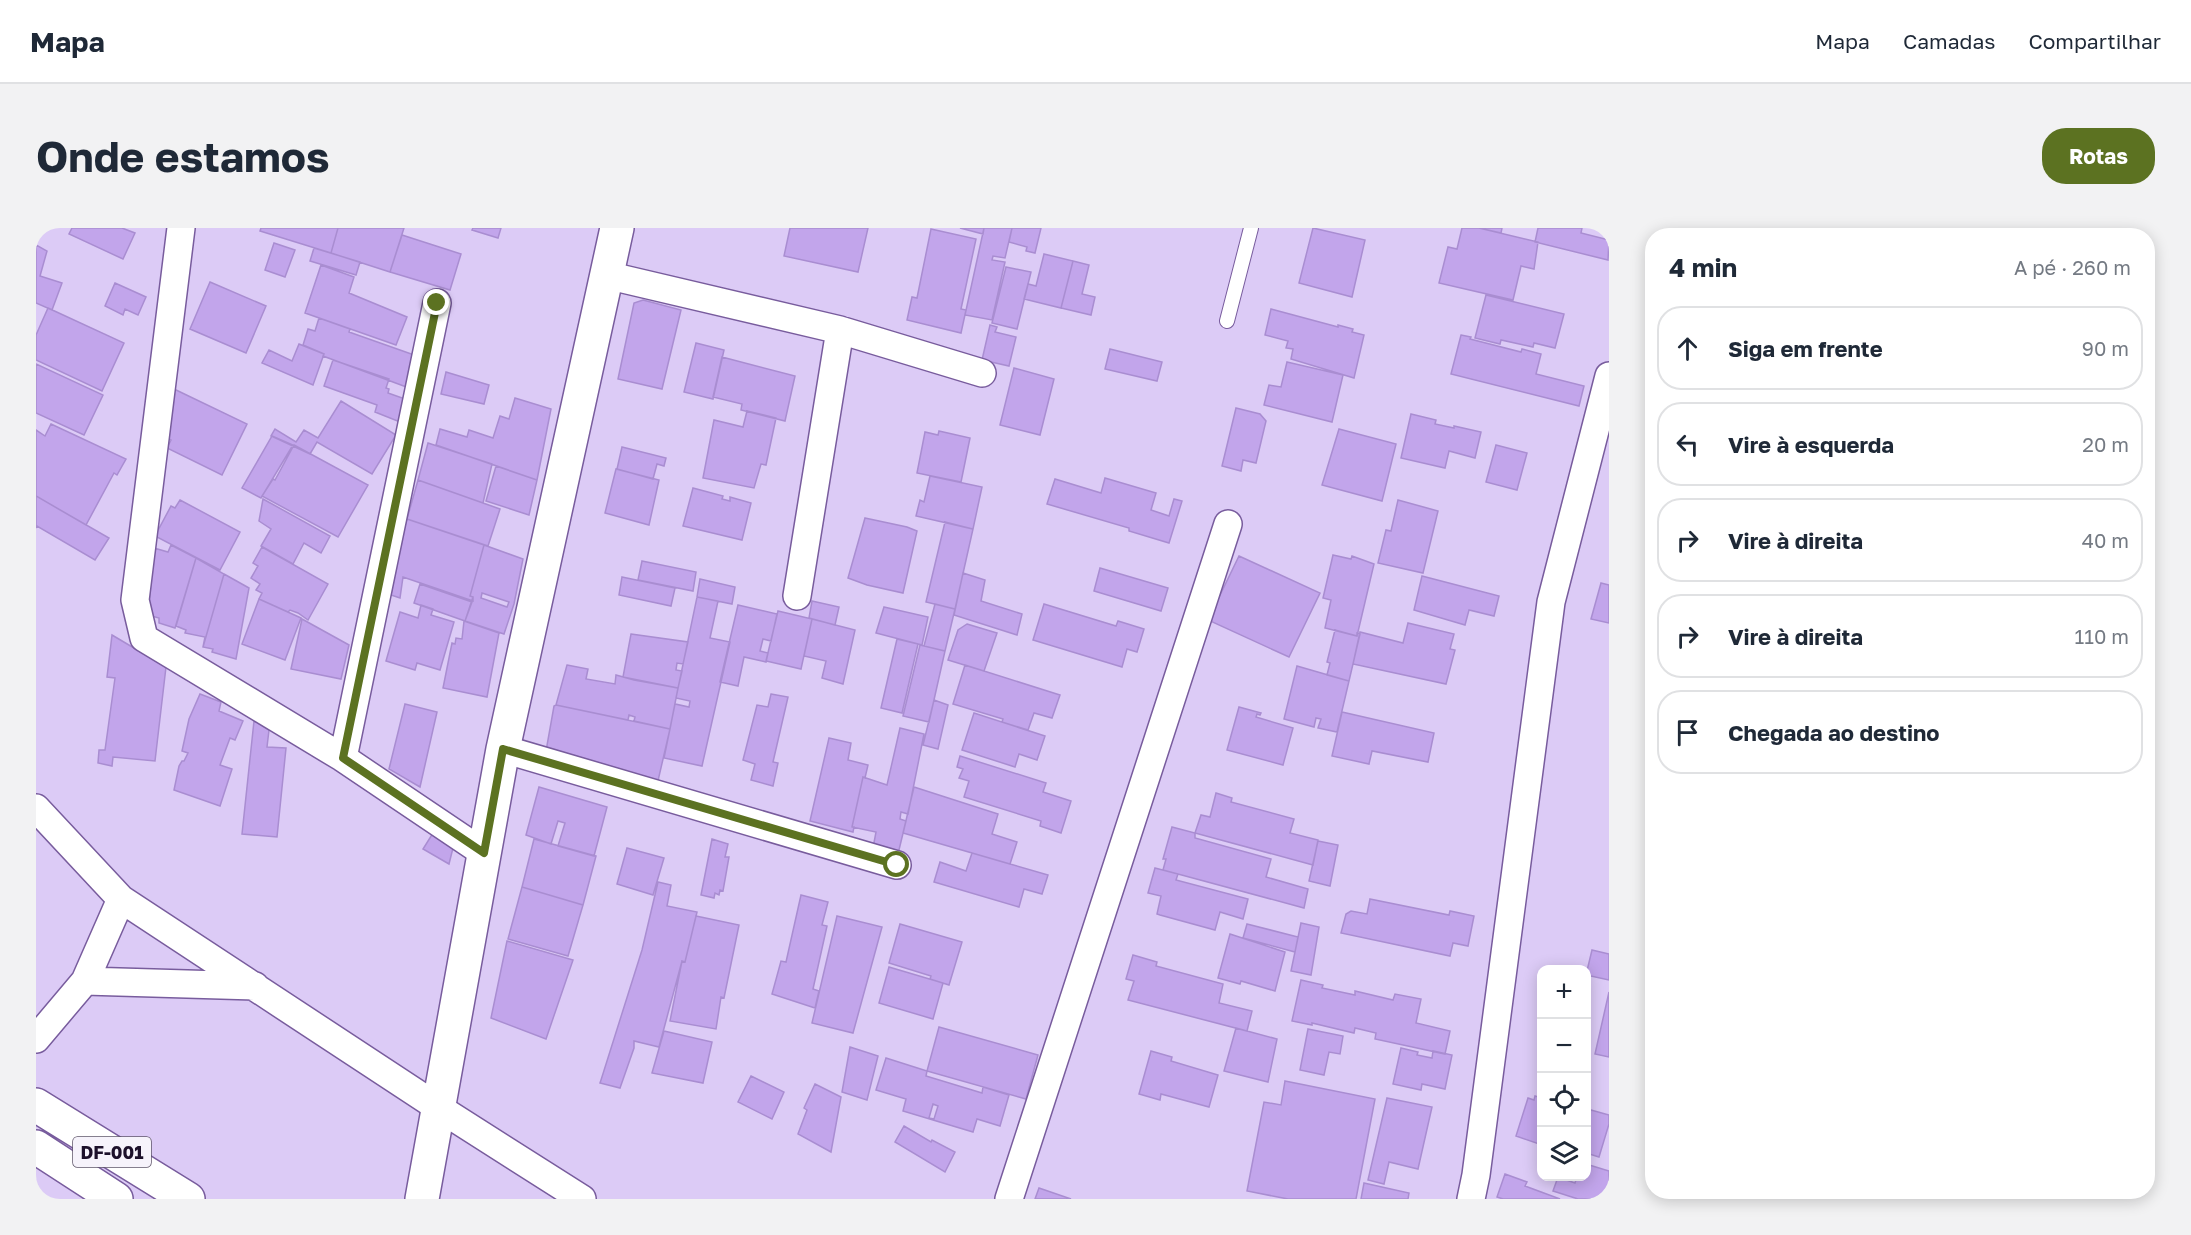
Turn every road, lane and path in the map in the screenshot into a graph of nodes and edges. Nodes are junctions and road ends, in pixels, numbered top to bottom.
1 (181, 228) edge
2 (617, 228) edge
3 (1251, 228) edge
4 (606, 275) junction
5 (437, 303) dead end
6 (1227, 321) dead end
7 (840, 330) junction
8 (982, 373) dead end
9 (1609, 376) edge
10 (1228, 524) dead end
11 (797, 596) dead end
12 (503, 749) junction
13 (343, 758) junction
14 (36, 808) edge
15 (484, 853) junction
16 (897, 865) dead end
17 (121, 899) junction
18 (85, 981) junction
19 (256, 986) junction
20 (36, 1039) edge
21 (36, 1105) edge
22 (439, 1108) junction
23 (36, 1147) edge
24 (116, 1199) edge
25 (188, 1199) edge
26 (422, 1199) edge
27 (582, 1199) edge
28 (1009, 1199) edge
29 (1471, 1199) edge

1 - 13 street
2 - 4 main road
3 - 6 lane
4 - 7 street
4 - 12 main road
5 - 13 street
7 - 8 street
7 - 11 street
9 - 29 street
10 - 28 street
12 - 15 main road
12 - 16 street
13 - 15 street
14 - 17 street
15 - 22 main road
17 - 18 street
17 - 19 street
18 - 19 street
18 - 20 street
19 - 22 street
21 - 25 main road, DF-001
22 - 26 main road
22 - 27 street
23 - 24 main road, DF-001

